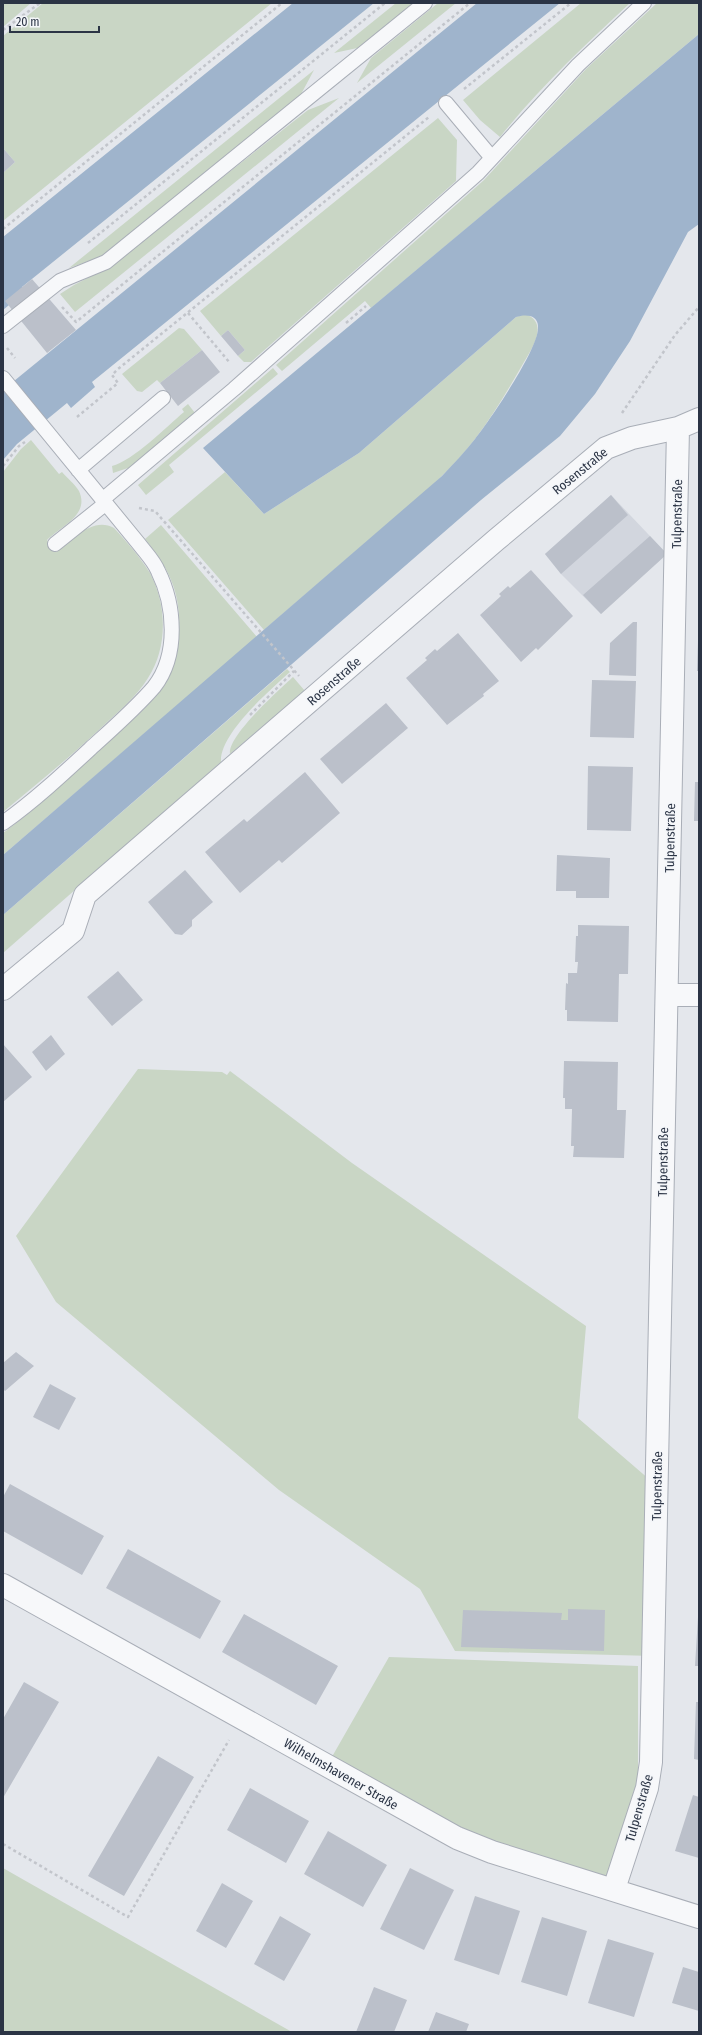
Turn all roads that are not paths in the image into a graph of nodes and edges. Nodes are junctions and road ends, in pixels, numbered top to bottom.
1 (426, 3) edge
2 (644, 3) edge
3 (446, 103) road end
4 (492, 158) junction
5 (3, 326) edge
6 (4, 379) edge
7 (163, 398) dead end
8 (699, 419) edge
9 (678, 428) junction
10 (78, 470) junction
11 (103, 502) junction
12 (55, 544) dead end
13 (3, 823) edge
14 (3, 989) edge
15 (666, 995) junction
16 (699, 995) edge
17 (3, 1585) edge
18 (614, 1890) junction
19 (699, 1917) edge

1 - 5 lane
2 - 4 lane
3 - 4 lane
4 - 11 lane
6 - 10 lane
7 - 10 lane
8 - 9 street, Rosenstraße
9 - 14 street, Rosenstraße
9 - 15 street, Tulpenstraße
10 - 11 lane
11 - 12 lane
11 - 13 lane
15 - 16 street
15 - 18 street, Tulpenstraße
17 - 18 street, Wilhelmshavener Straße
18 - 19 street, Wilhelmshavener Straße

